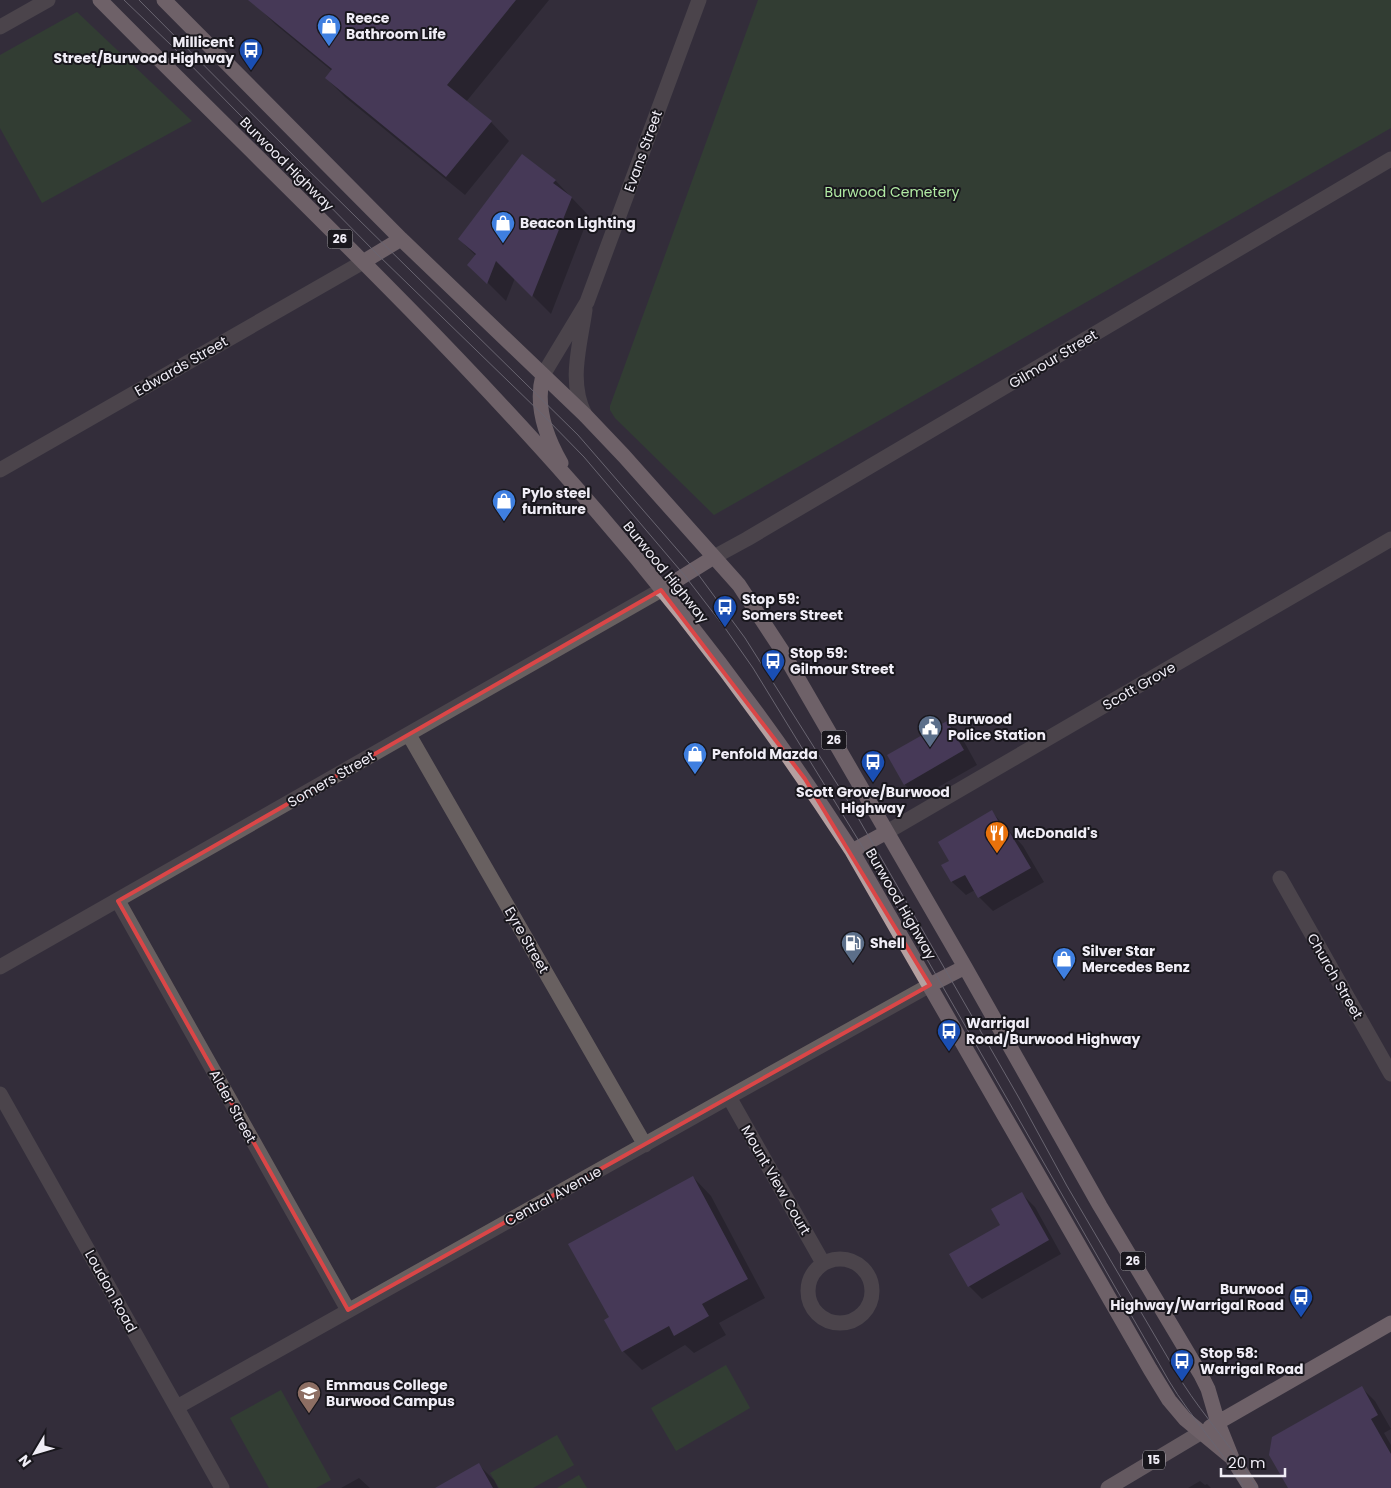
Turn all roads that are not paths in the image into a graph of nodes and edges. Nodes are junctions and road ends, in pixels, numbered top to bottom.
1 (48, 0) edge
2 (100, 0) edge
3 (164, 0) edge
4 (699, 0) edge
5 (0, 28) edge
6 (1391, 159) edge
7 (401, 239) junction
8 (363, 262) junction
9 (587, 302) junction
10 (543, 375) junction
11 (585, 415) junction
12 (0, 470) edge
13 (573, 484) junction
14 (1391, 539) edge
15 (714, 557) junction
16 (661, 590) junction
17 (409, 735) junction
18 (887, 832) junction
19 (852, 851) junction
20 (1280, 878) dead end
21 (118, 901) junction
22 (0, 968) edge
23 (965, 968) junction
24 (930, 985) junction
25 (1391, 1074) edge
26 (0, 1094) edge
27 (729, 1096) junction
28 (645, 1145) junction
29 (823, 1263) junction
30 (348, 1310) junction
31 (1391, 1323) edge
32 (177, 1407) junction
33 (1218, 1423) junction
34 (1200, 1433) junction
35 (1232, 1458) junction
36 (222, 1488) edge
37 (1108, 1488) edge
38 (1251, 1488) edge

1 - 5 street
2 - 8 highway, Burwood Highway / 26
3 - 7 highway, Burwood Highway / 26
4 - 9 street, Evans Street
6 - 15 street, Gilmour Street
7 - 8 highway
7 - 10 highway, Burwood Highway / 26
8 - 12 street, Edwards Street
8 - 13 highway, Burwood Highway / 26
9 - 10 street, Evans Street
9 - 11 street, Evans Street
10 - 11 highway, Burwood Highway / 26
10 - 13 highway
11 - 15 highway, Burwood Highway / 26
13 - 16 highway, Burwood Highway / 26
14 - 18 street, Scott Grove
15 - 16 highway
15 - 18 highway, Burwood Highway / 26
16 - 17 street, Somers Street
16 - 19 highway, Burwood Highway / 26
17 - 21 street, Somers Street
17 - 28 street, Eyre Street
18 - 19 highway
18 - 23 highway, Burwood Highway / 26
19 - 24 highway, Burwood Highway / 26
20 - 25 street, Church Street
21 - 22 street, Somers Street
21 - 30 street, Alder Street
23 - 24 highway
23 - 33 highway, Burwood Highway / 26
24 - 27 street, Central Avenue
24 - 34 highway, Burwood Highway / 26
26 - 32 street, Loudon Road
27 - 28 street, Central Avenue
27 - 29 street, Mount View Court
28 - 30 street, Central Avenue
29 - 29 street
30 - 32 street, Central Avenue
31 - 33 highway, 15
32 - 36 street, Loudon Road
33 - 34 highway, 15
33 - 35 highway, 26
34 - 35 highway, 26
34 - 37 main road, 15
35 - 38 highway, 26

